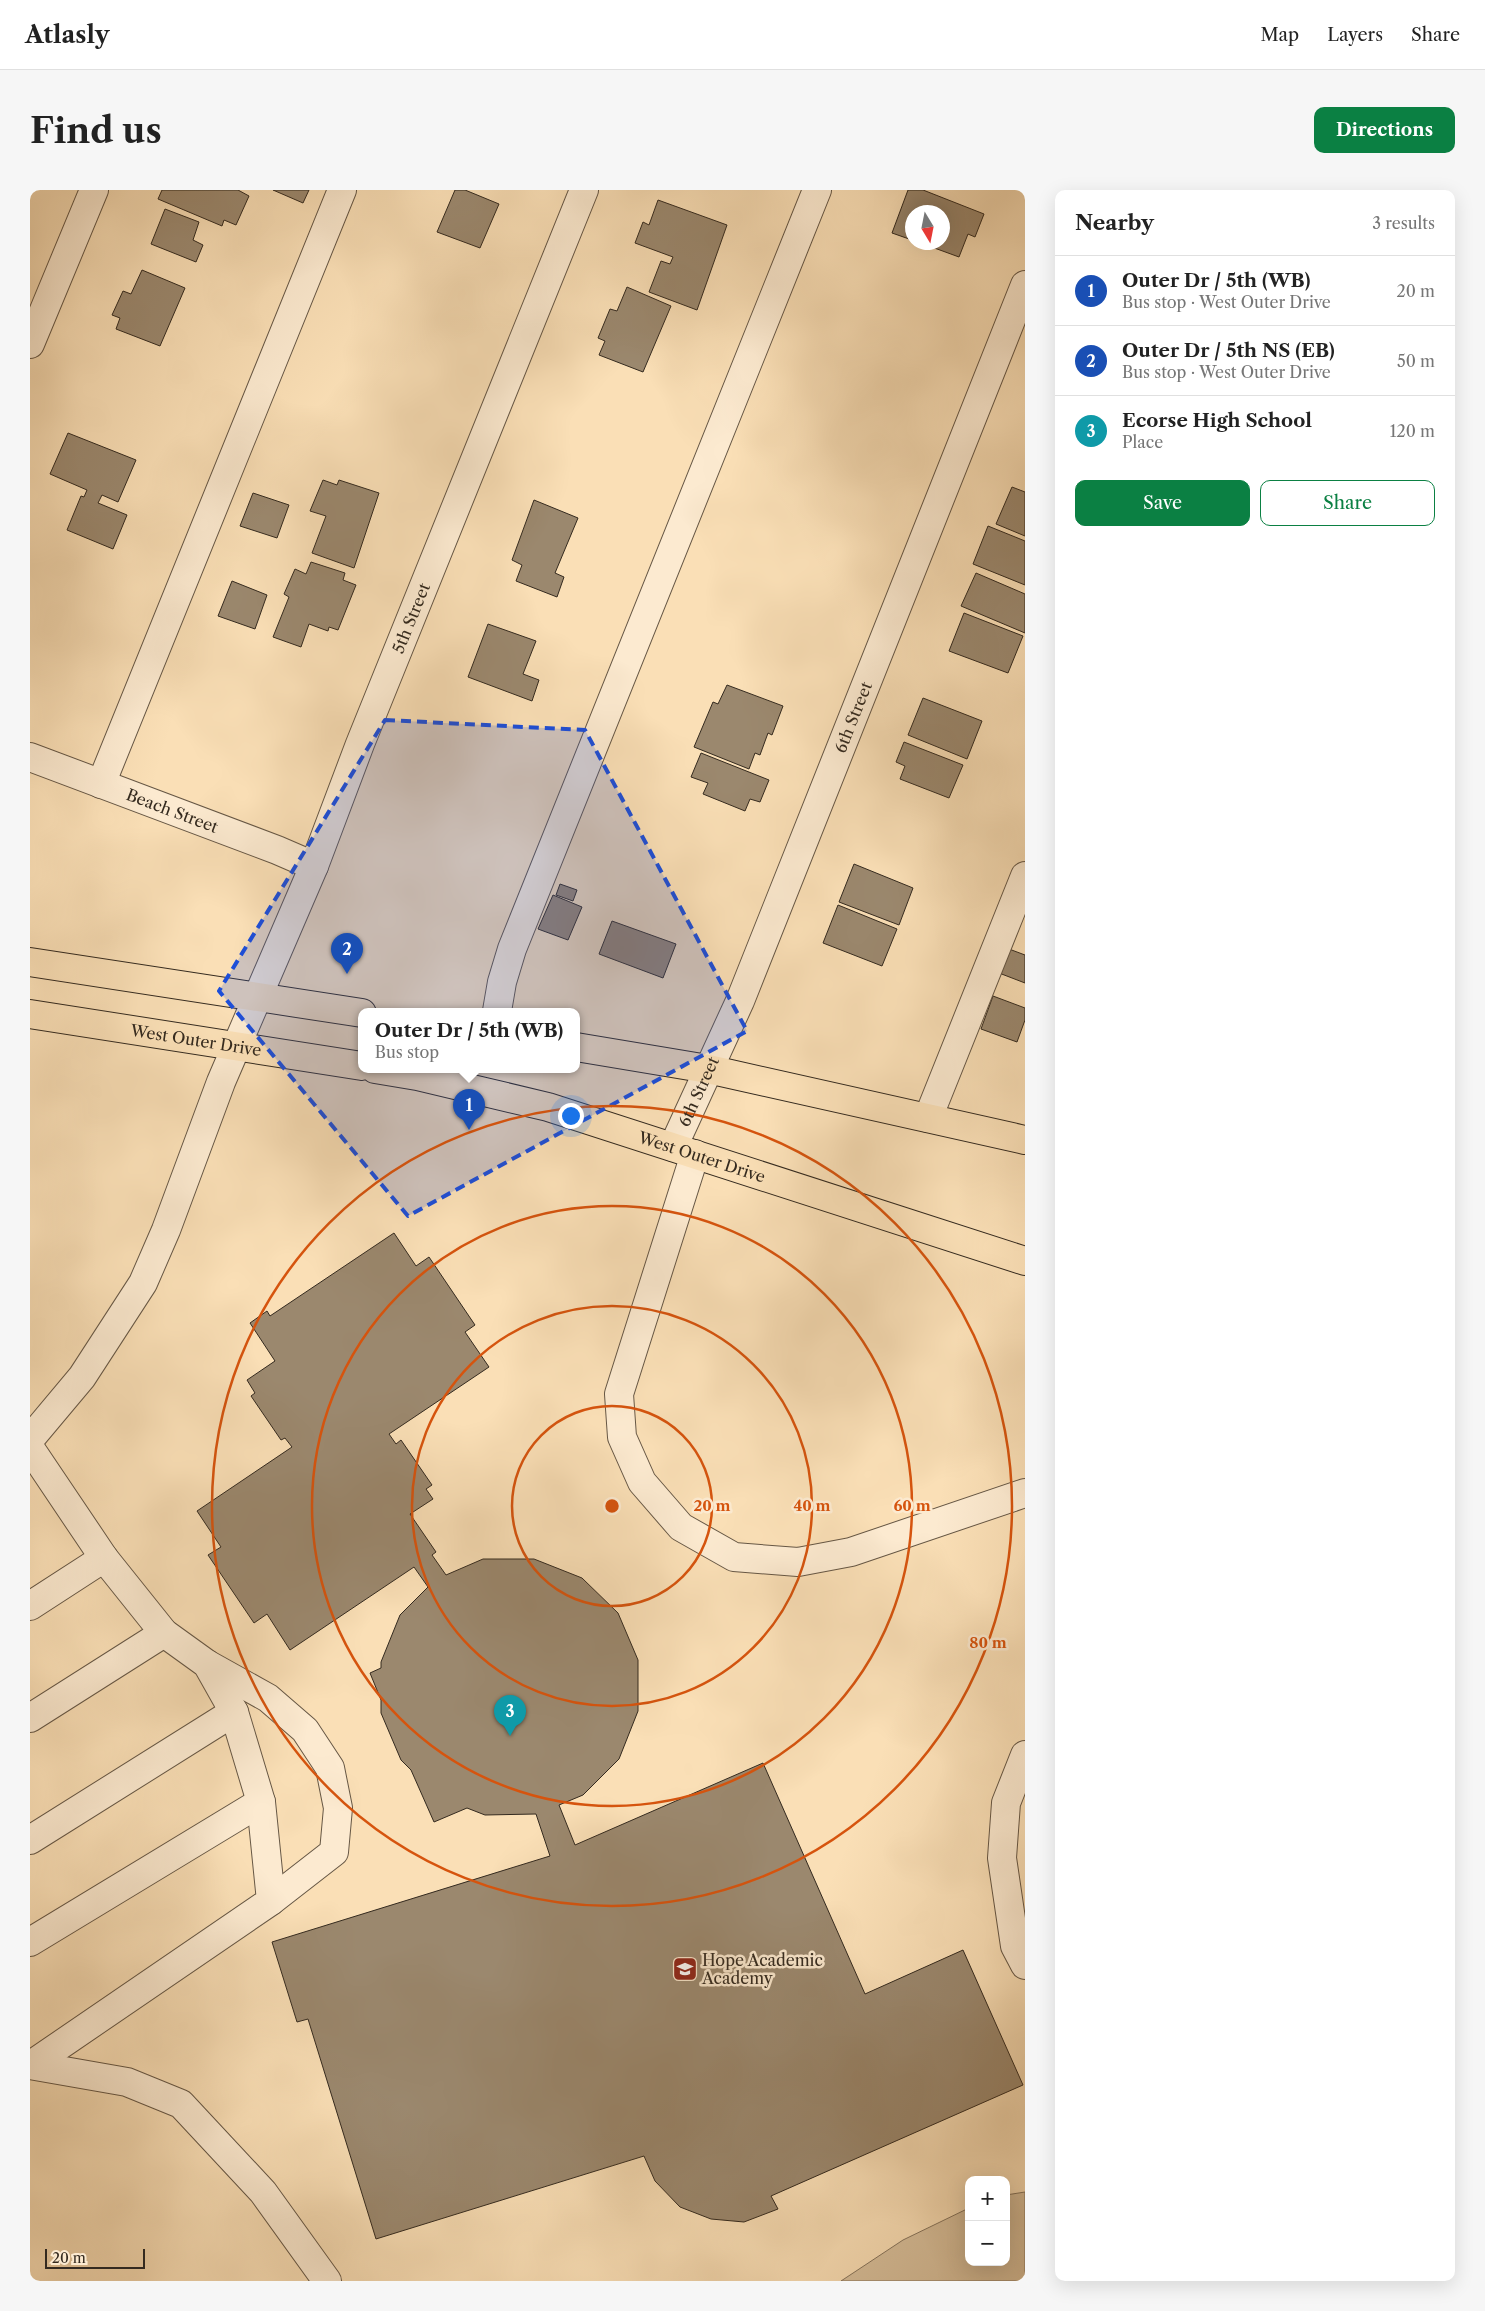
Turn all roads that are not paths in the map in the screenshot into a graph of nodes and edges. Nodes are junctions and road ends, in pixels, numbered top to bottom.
1 (94, 190) edge
2 (342, 190) edge
3 (584, 190) edge
4 (817, 190) edge
5 (1025, 285) edge
6 (30, 344) edge
7 (30, 757) edge
8 (101, 784) junction
9 (314, 866) junction
10 (1025, 876) edge
11 (30, 962) edge
12 (258, 996) junction
13 (498, 1008) edge
14 (358, 1011) edge
15 (30, 1014) edge
16 (238, 1045) junction
17 (580, 1048) edge
18 (358, 1065) edge
19 (708, 1069) junction
20 (399, 1073) edge
21 (928, 1118) junction
22 (1025, 1140) edge
23 (684, 1150) junction
24 (1025, 1261) edge
25 (30, 1439) edge
26 (30, 1448) edge
27 (1025, 1493) edge
28 (104, 1558) junction
29 (30, 1606) edge
30 (164, 1633) junction
31 (208, 1664) junction
32 (234, 1712) junction
33 (30, 1718) edge
34 (1025, 1755) edge
35 (261, 1802) junction
36 (30, 1840) edge
37 (271, 1901) junction
38 (30, 1942) edge
39 (1025, 1965) edge
40 (30, 2065) edge
41 (326, 2281) edge

1 - 6 street
2 - 8 street
3 - 9 street, 5th Street
4 - 13 street
5 - 19 street, 6th Street
7 - 8 street, Beach Street
8 - 9 street, Beach Street
9 - 12 street, 5th Street
10 - 21 street
11 - 12 main road
12 - 14 main road
12 - 16 street, 5th Street
15 - 16 main road, West Outer Drive
16 - 18 main road, West Outer Drive
16 - 25 street, 5th Street
17 - 19 main road
19 - 21 main road
19 - 23 street, 6th Street
20 - 23 main road, West Outer Drive
21 - 22 main road
23 - 24 main road, West Outer Drive
23 - 27 street, 6th Street
26 - 28 street
28 - 29 street
28 - 30 street
30 - 31 street
30 - 33 street
31 - 32 street
31 - 37 street
32 - 35 street
32 - 36 street
34 - 39 street
35 - 37 street
35 - 38 street
37 - 40 street
40 - 41 street

